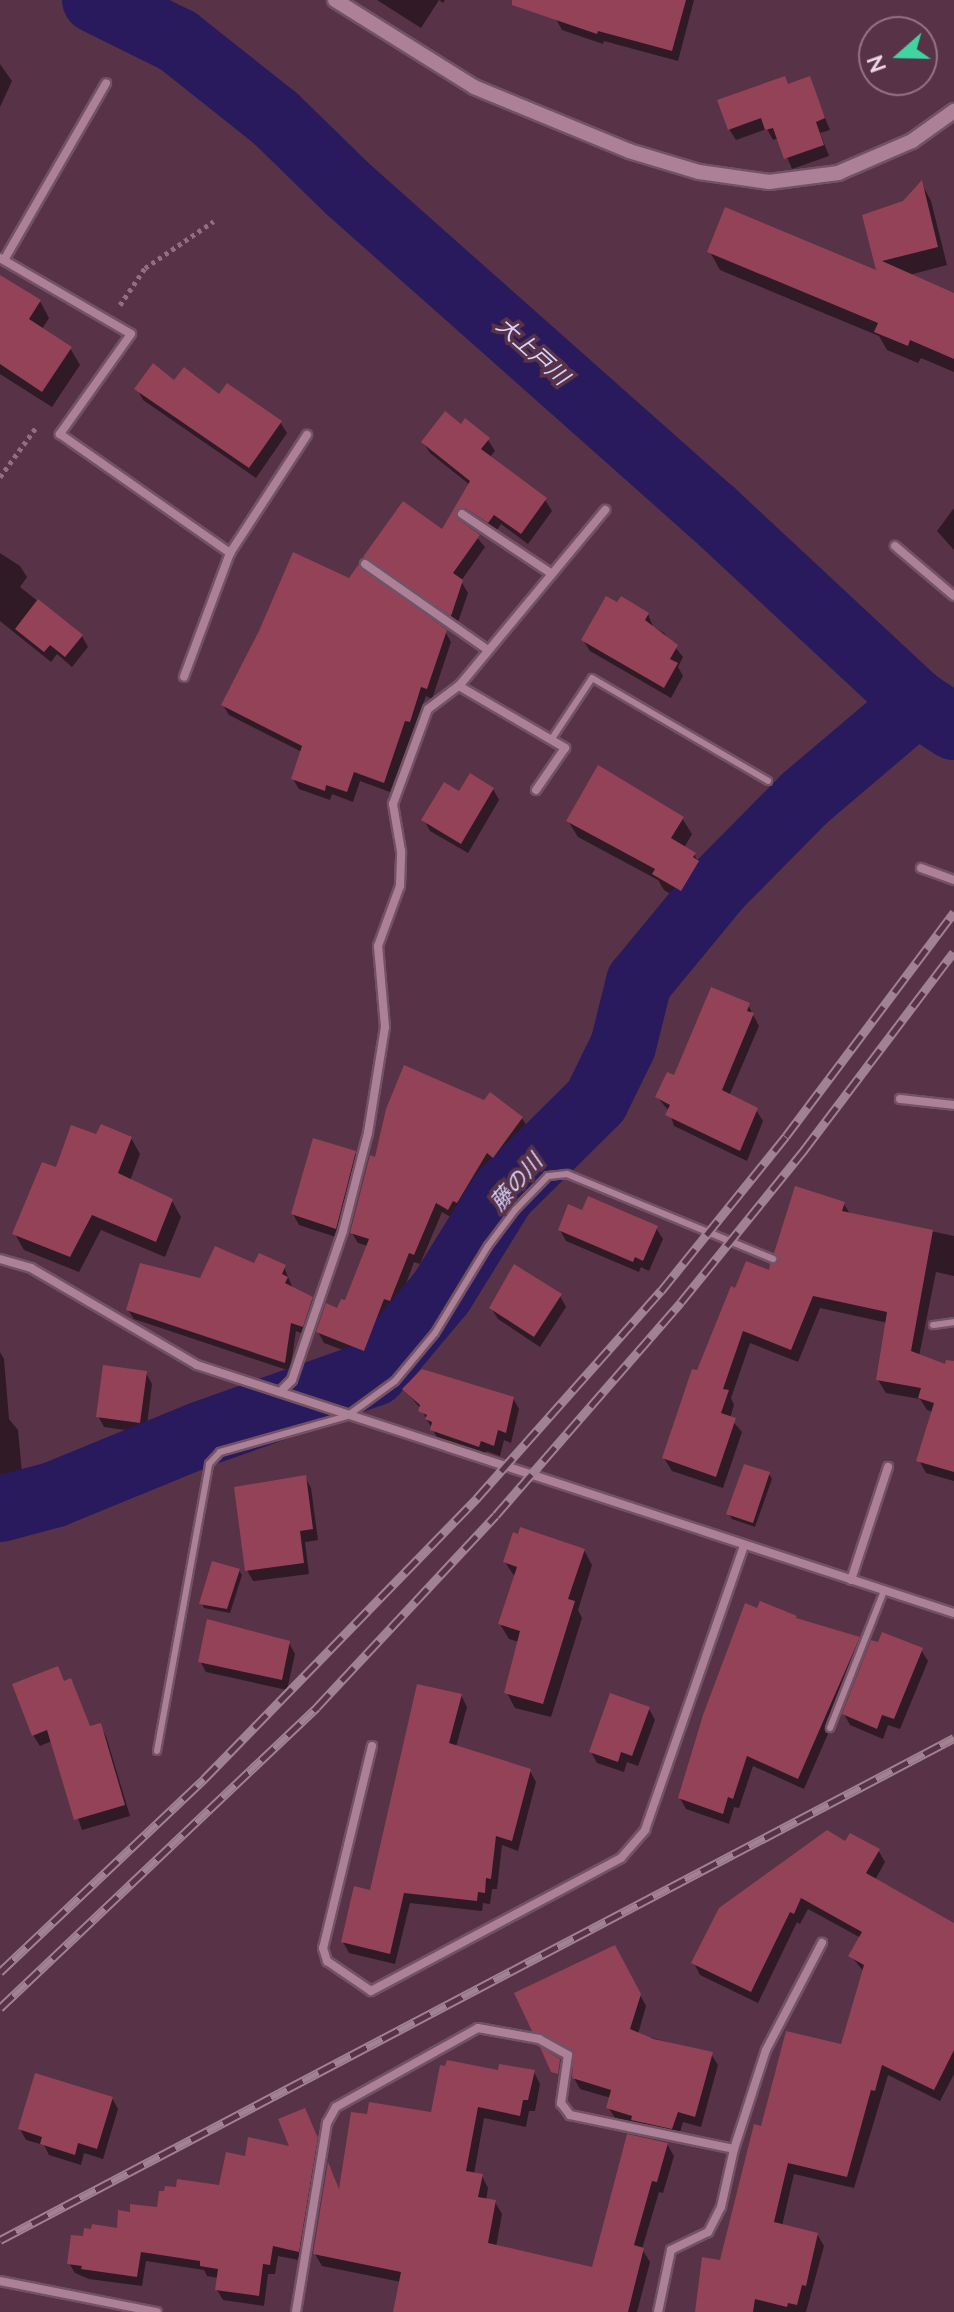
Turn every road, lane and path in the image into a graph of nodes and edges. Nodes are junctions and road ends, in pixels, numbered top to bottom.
1 (335, 0) edge
2 (106, 83) dead end
3 (953, 117) edge
4 (2, 259) edge
5 (307, 435) dead end
6 (605, 510) dead end
7 (462, 514) dead end
8 (895, 546) dead end
9 (230, 553) junction
10 (365, 564) dead end
11 (552, 574) junction
12 (954, 596) edge
13 (488, 650) junction
14 (184, 677) dead end
15 (459, 686) junction
16 (551, 740) junction
17 (768, 781) dead end
18 (536, 790) dead end
19 (921, 868) dead end
20 (954, 880) edge
21 (900, 1099) dead end
22 (954, 1105) edge
23 (0, 1259) edge
24 (773, 1259) dead end
25 (954, 1322) edge
26 (933, 1325) dead end
27 (286, 1391) junction
28 (347, 1416) junction
29 (888, 1467) dead end
30 (744, 1546) junction
31 (851, 1580) junction
32 (884, 1591) junction
33 (954, 1613) edge
34 (830, 1728) dead end
35 (372, 1746) dead end
36 (157, 1751) dead end
37 (822, 1943) dead end
38 (734, 2149) junction
39 (0, 2281) edge
40 (153, 2312) edge
41 (296, 2312) edge
42 (658, 2312) edge

1 - 3 street
2 - 4 street
4 - 9 street
5 - 9 street
6 - 11 street
7 - 11 street
8 - 12 street
9 - 14 street
10 - 13 street
11 - 13 street
13 - 15 street
15 - 16 street
15 - 27 street
16 - 17 lane
16 - 18 street
19 - 20 street
21 - 22 street
23 - 27 street
24 - 28 lane
25 - 26 lane
27 - 28 street
28 - 30 street
28 - 36 lane
29 - 31 street
30 - 31 street
30 - 35 street
31 - 32 street
32 - 33 street
32 - 34 lane
37 - 38 street
38 - 41 street
38 - 42 street
39 - 40 street

